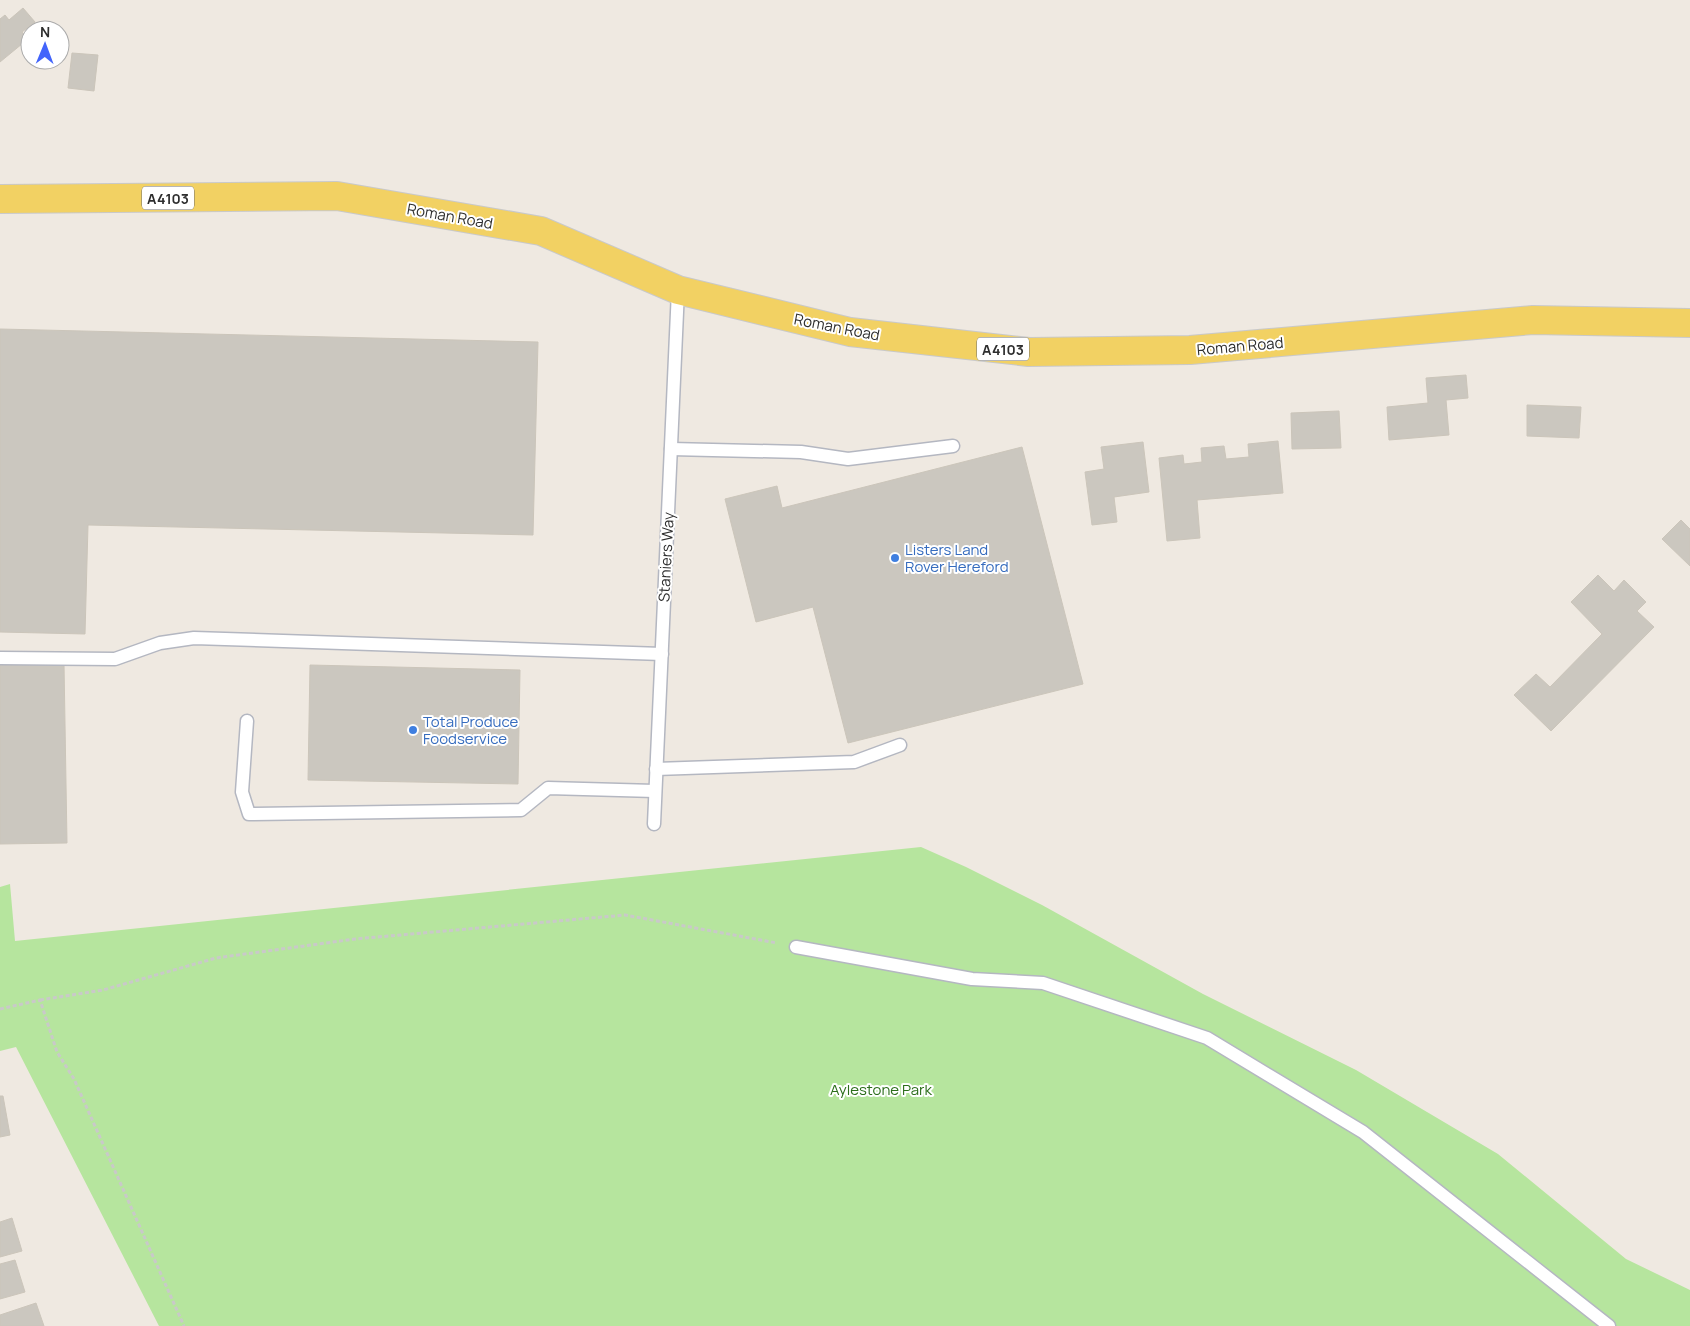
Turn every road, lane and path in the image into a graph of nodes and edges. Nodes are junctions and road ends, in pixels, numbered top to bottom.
1 (0, 199) edge
2 (678, 290) junction
3 (1690, 323) edge
4 (953, 446) dead end
5 (671, 449) junction
6 (662, 654) junction
7 (0, 658) edge
8 (247, 721) dead end
9 (900, 745) dead end
10 (656, 769) junction
11 (656, 791) junction
12 (654, 824) dead end
13 (796, 947) joint
14 (40, 1000) junction
15 (0, 1008) edge
16 (184, 1326) edge
17 (1608, 1326) edge

1 - 2 main road, Roman Road / A4103
2 - 3 main road, Roman Road / A4103
2 - 5 lane, Staniers Way
4 - 5 lane
5 - 6 lane, Staniers Way
6 - 7 lane
6 - 10 lane, Staniers Way
8 - 11 lane
9 - 10 lane
10 - 11 lane, Staniers Way
11 - 12 lane, Staniers Way
13 - 14 path
13 - 17 lane
14 - 15 path
14 - 16 path

